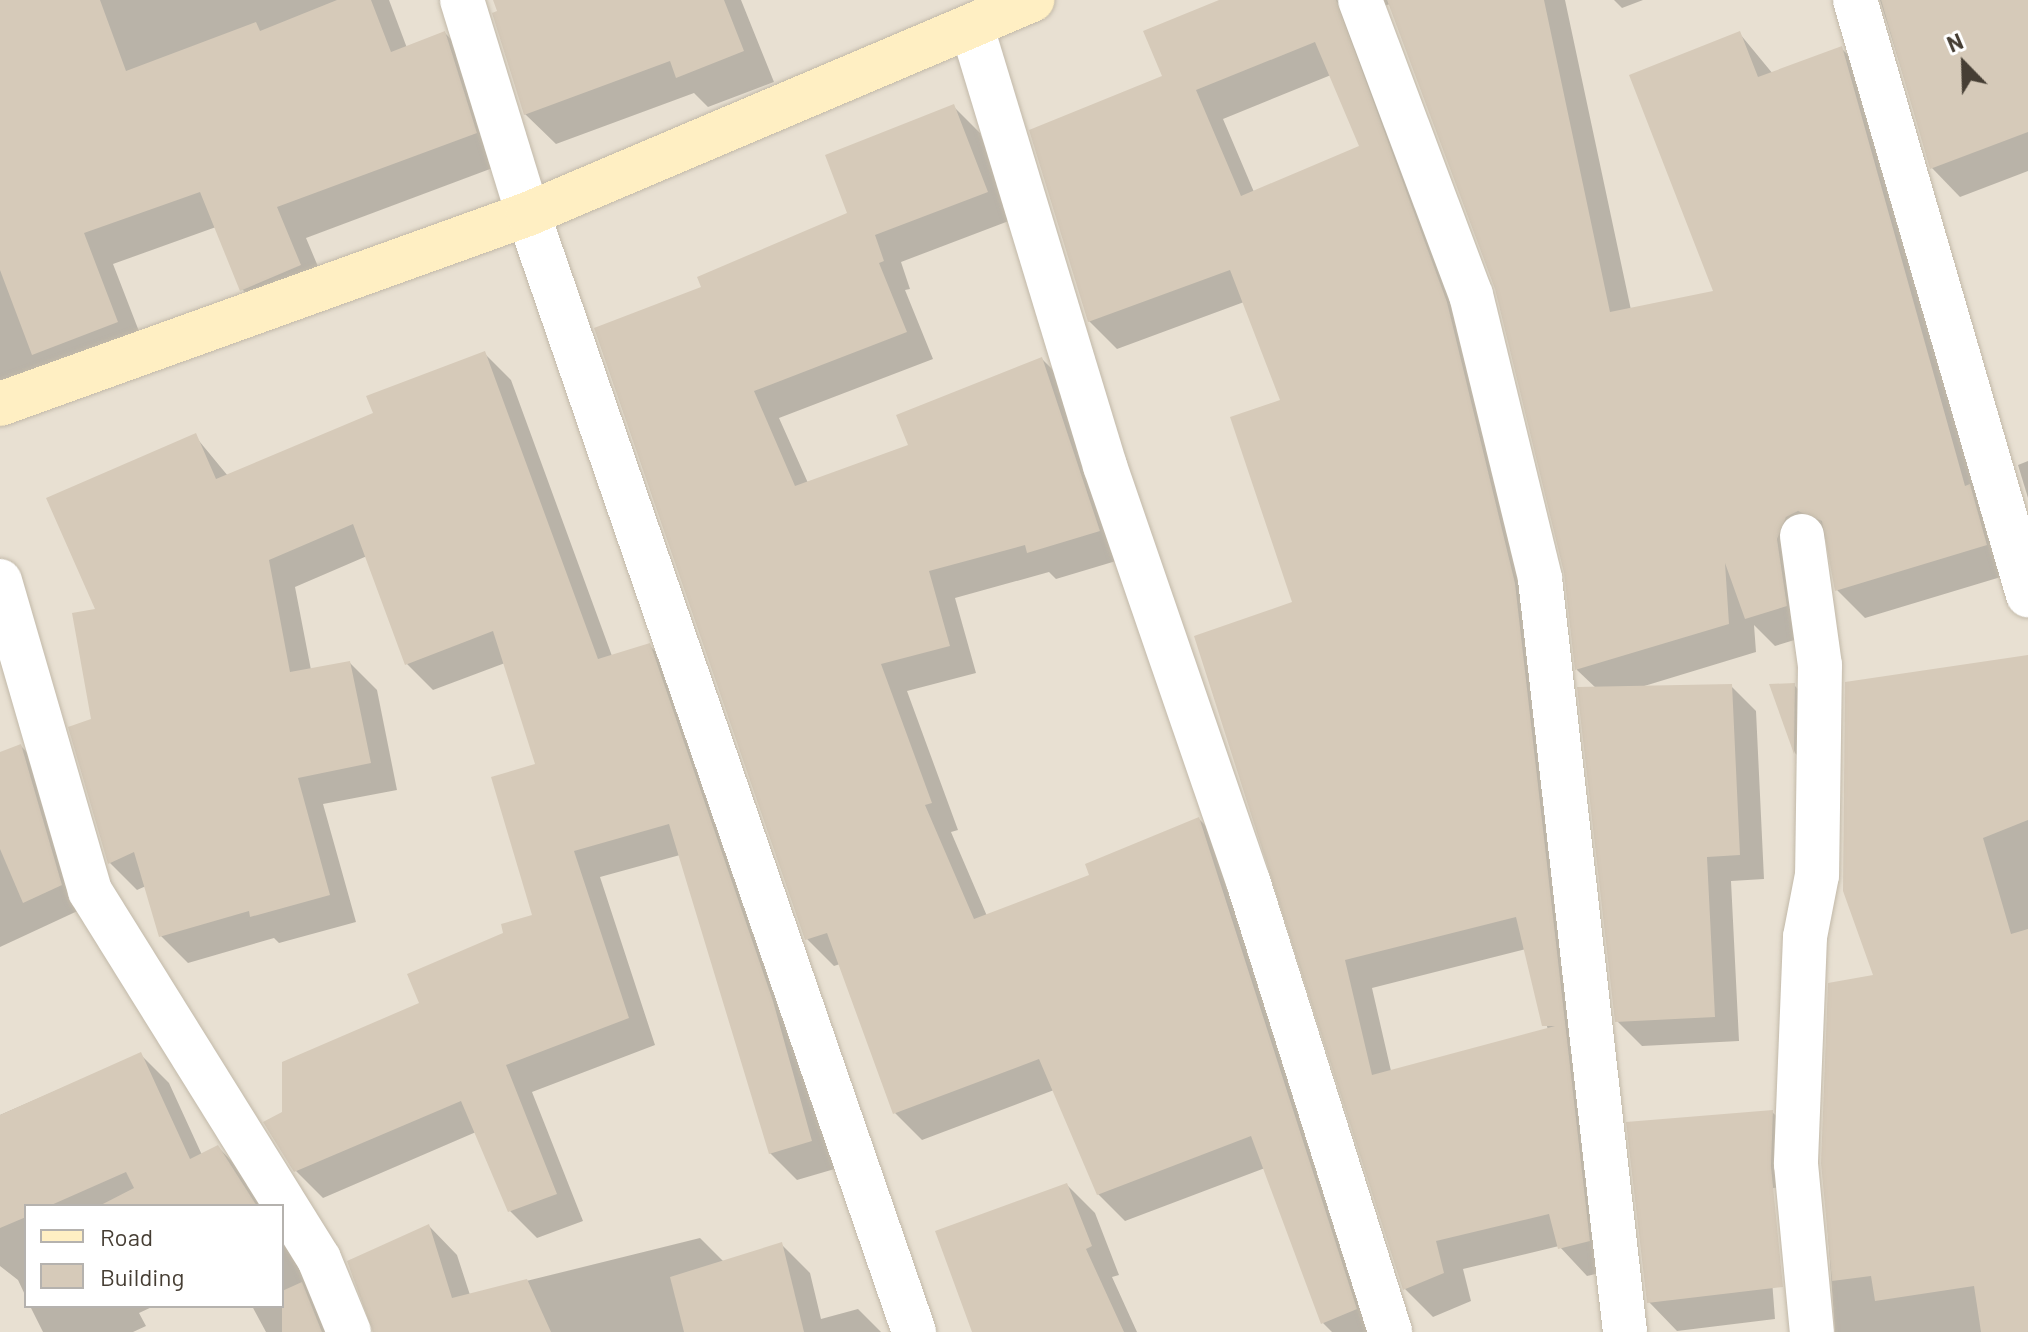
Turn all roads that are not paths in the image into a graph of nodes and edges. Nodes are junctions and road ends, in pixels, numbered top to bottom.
1 (462, 0) edge
2 (1032, 0) edge
3 (1360, 0) edge
4 (1855, 0) edge
5 (972, 28) junction
6 (528, 214) junction
7 (0, 404) edge
8 (1802, 536) dead end
9 (0, 581) edge
10 (2028, 595) edge
11 (349, 1332) edge
12 (914, 1332) edge
13 (1390, 1332) edge
14 (1625, 1332) edge
15 (1812, 1332) edge

1 - 6 street
2 - 5 street
3 - 14 street
4 - 10 street
5 - 6 street
5 - 13 street
6 - 7 street
6 - 12 street
8 - 15 street
9 - 11 street

